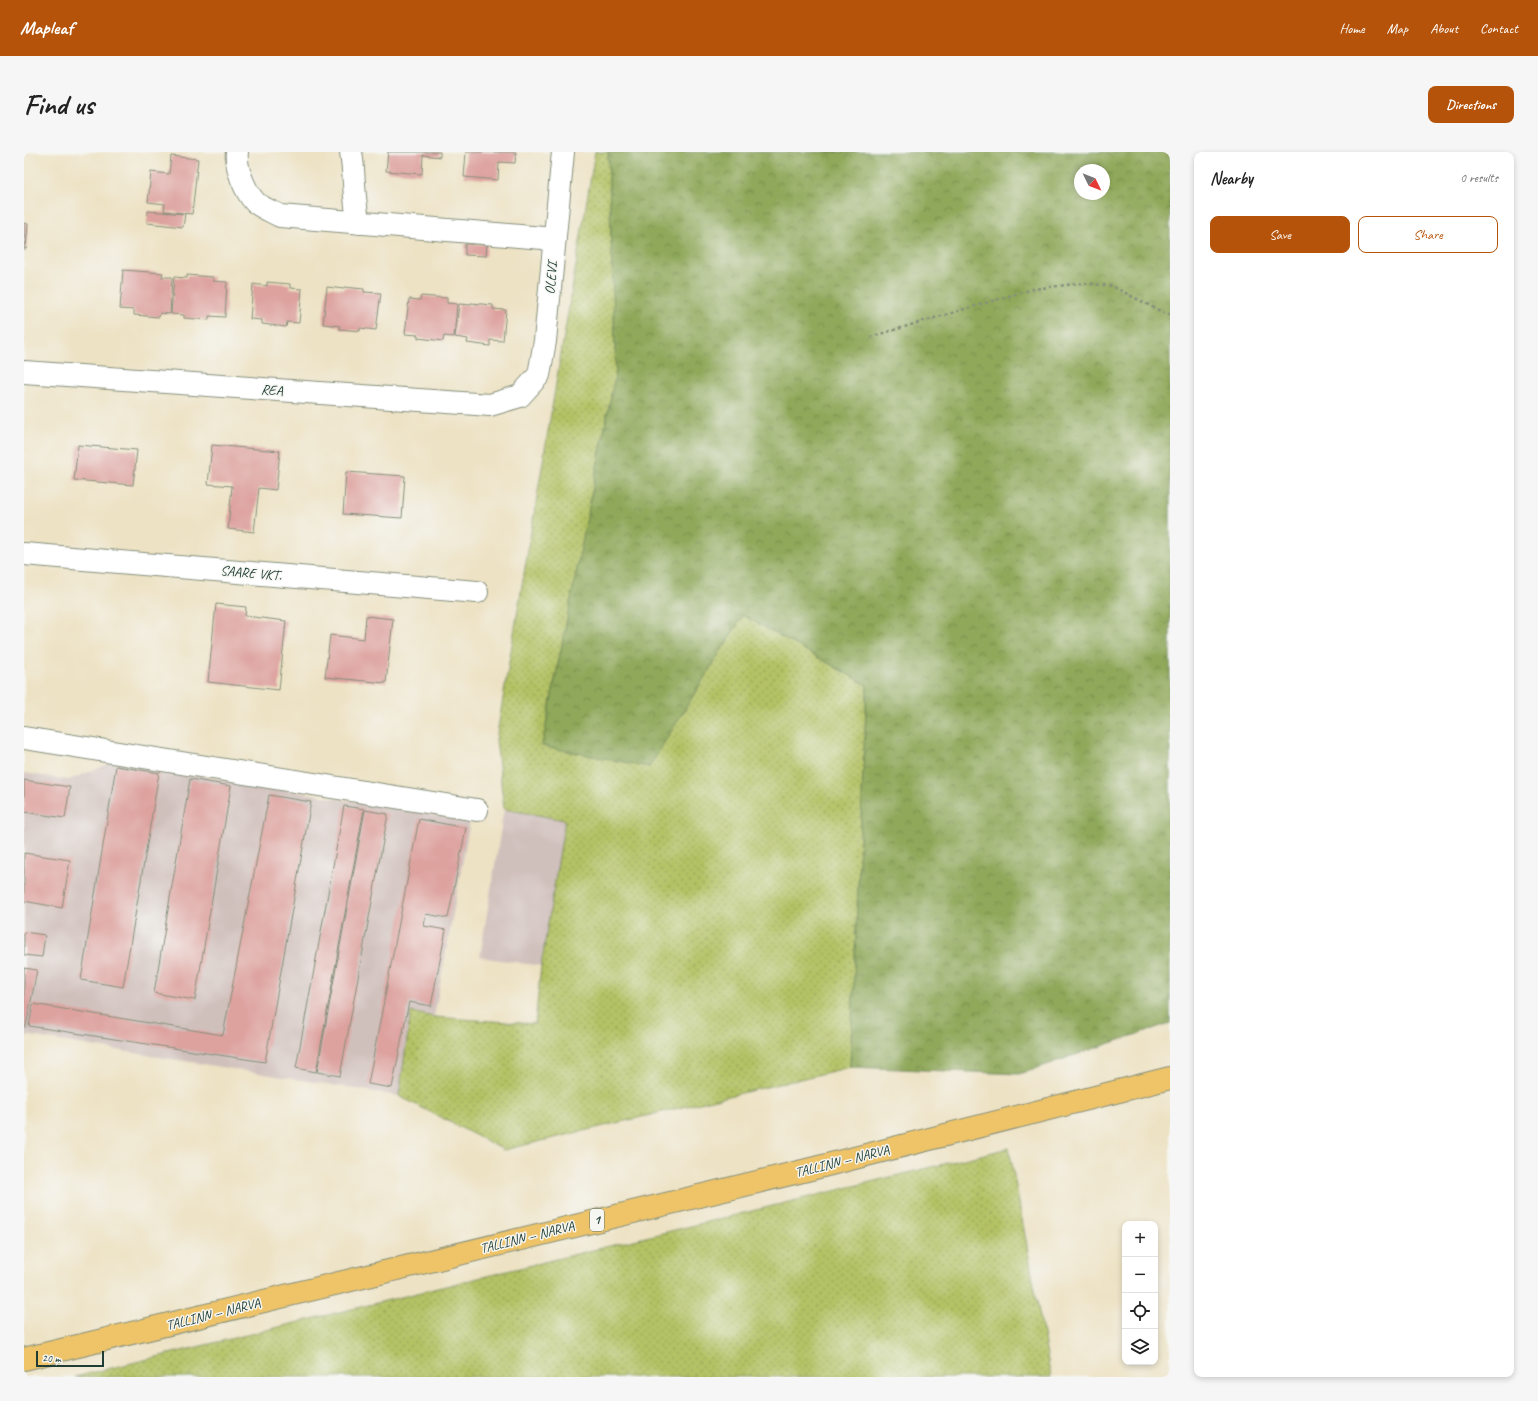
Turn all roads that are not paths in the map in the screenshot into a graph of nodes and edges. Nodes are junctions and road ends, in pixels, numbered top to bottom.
1 (237, 152) edge
2 (351, 152) edge
3 (563, 152) edge
4 (359, 223) junction
5 (555, 239) junction
6 (24, 372) edge
7 (520, 396) joint
8 (24, 554) edge
9 (477, 592) dead end
10 (24, 738) edge
11 (477, 810) dead end
12 (1170, 1078) edge
13 (24, 1359) edge

1 - 4 street
2 - 4 street
3 - 5 street, OLEVI
4 - 5 street
5 - 7 street, OLEVI
6 - 7 street, REA
8 - 9 street, SAARE VKT.
10 - 11 street
12 - 13 highway, TALLINN — NARVA / 1

